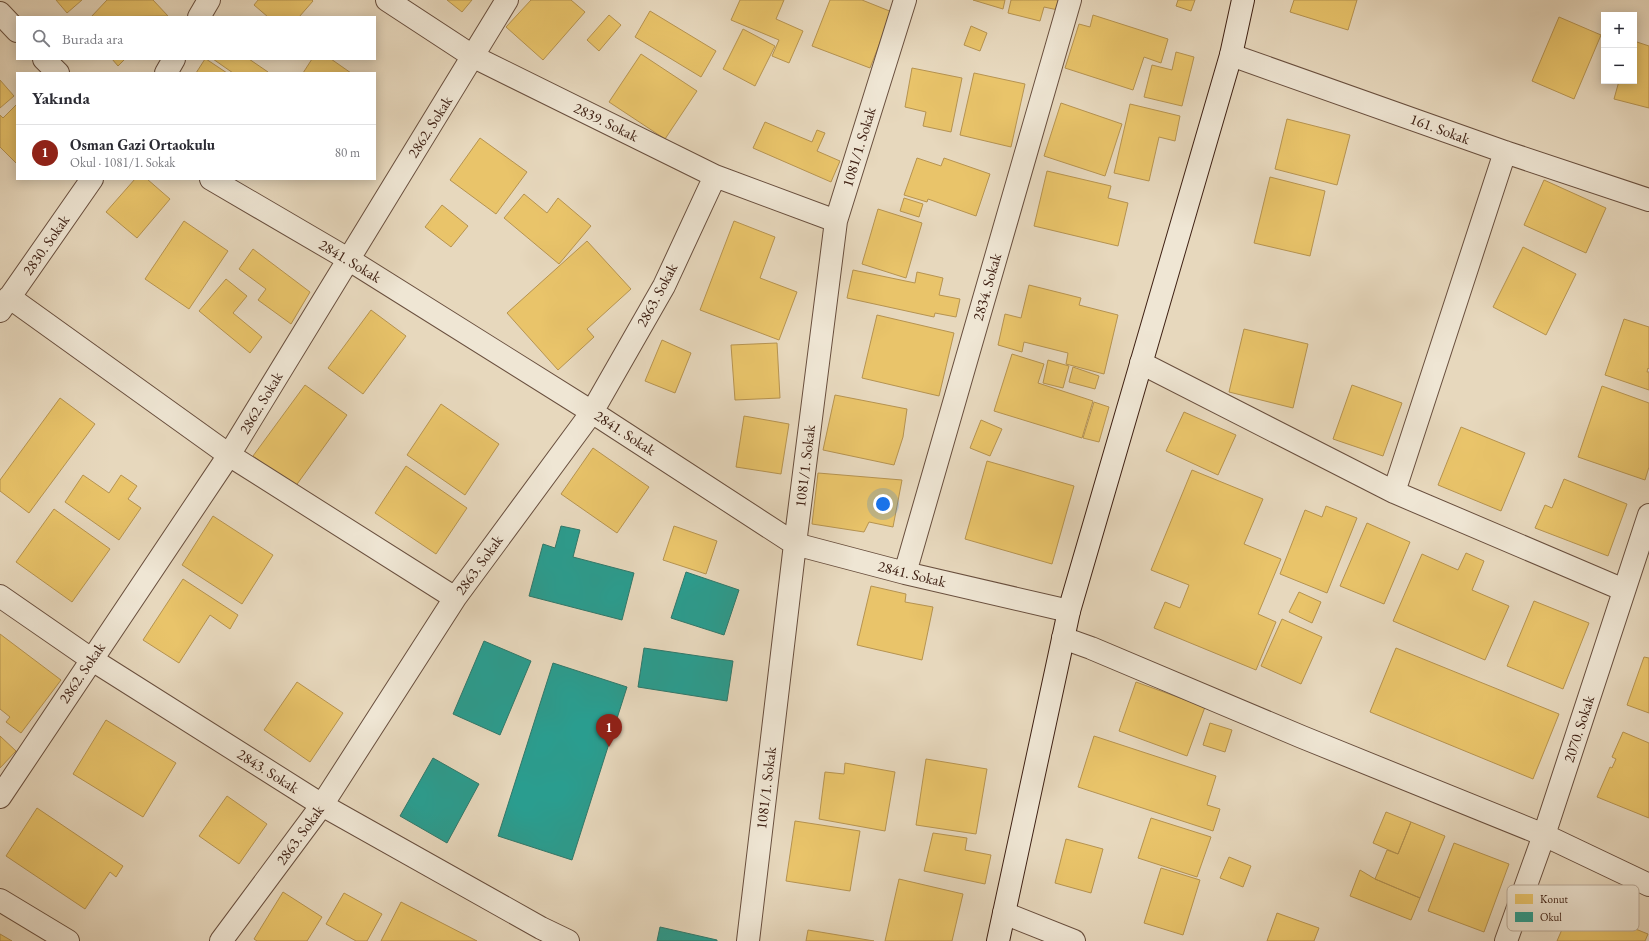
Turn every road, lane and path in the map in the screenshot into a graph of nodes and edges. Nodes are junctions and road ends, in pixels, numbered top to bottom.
1 (209, 0) edge
2 (387, 0) edge
3 (507, 0) edge
4 (905, 0) edge
5 (1070, 0) edge
6 (1243, 0) edge
7 (0, 13) edge
8 (200, 16) edge
9 (16, 29) edge
10 (1231, 55) junction
11 (474, 57) junction
12 (45, 60) edge
13 (173, 60) edge
14 (57, 72) edge
15 (167, 72) edge
16 (1505, 152) junction
17 (715, 176) junction
18 (91, 180) edge
19 (213, 180) edge
20 (1649, 200) edge
21 (836, 220) junction
22 (348, 259) junction
23 (5, 304) edge
24 (1141, 363) junction
25 (592, 412) junction
26 (229, 455) junction
27 (1394, 492) junction
28 (1649, 515) edge
29 (795, 544) junction
30 (905, 573) junction
31 (1624, 590) junction
32 (0, 596) edge
33 (455, 598) junction
34 (1069, 611) junction
35 (1063, 638) junction
36 (91, 659) junction
37 (0, 797) edge
38 (322, 805) junction
39 (1544, 835) junction
40 (1526, 885) edge
41 (1649, 885) edge
42 (0, 900) edge
43 (1004, 912) junction
44 (1510, 931) edge
45 (538, 935) edge
46 (68, 941) edge
47 (221, 941) edge
48 (568, 941) edge
49 (748, 941) edge
50 (998, 941) edge
51 (1074, 941) edge
52 (1506, 941) edge

1 - 8 street
2 - 11 street, 2839. Sokak
3 - 11 street, 2862. Sokak
4 - 21 street, 1081/1. Sokak
5 - 30 street, 2834. Sokak
6 - 10 street
7 - 9 street
10 - 16 street, 161. Sokak
10 - 24 street
11 - 17 street, 2839. Sokak
11 - 22 street, 2862. Sokak
12 - 14 street
13 - 15 street
16 - 20 street, 161. Sokak
16 - 27 street
17 - 21 street, 2839. Sokak
17 - 25 street, 2863. Sokak
18 - 23 street, 2830. Sokak
19 - 22 street, 2841. Sokak
21 - 29 street, 1081/1. Sokak
22 - 25 street, 2841. Sokak
22 - 26 street, 2862. Sokak
23 - 26 street
24 - 27 street
24 - 34 street
25 - 29 street, 2841. Sokak
25 - 33 street, 2863. Sokak
26 - 33 street
26 - 36 street, 2862. Sokak
27 - 31 street
28 - 31 street, 2070. Sokak
29 - 30 street, 2841. Sokak
29 - 49 street, 1081/1. Sokak
30 - 34 street, 2841. Sokak
31 - 39 street, 2070. Sokak
32 - 36 street, 2843. Sokak
33 - 38 street, 2863. Sokak
34 - 35 street
35 - 39 street
35 - 43 street
36 - 37 street, 2862. Sokak
36 - 38 street, 2843. Sokak
38 - 45 street, 2843. Sokak
38 - 47 street, 2863. Sokak
39 - 40 street, 2070. Sokak
39 - 41 street
42 - 46 street
43 - 50 street
43 - 51 street
44 - 52 street, 2070. Sokak
45 - 48 street, 2843. Sokak

